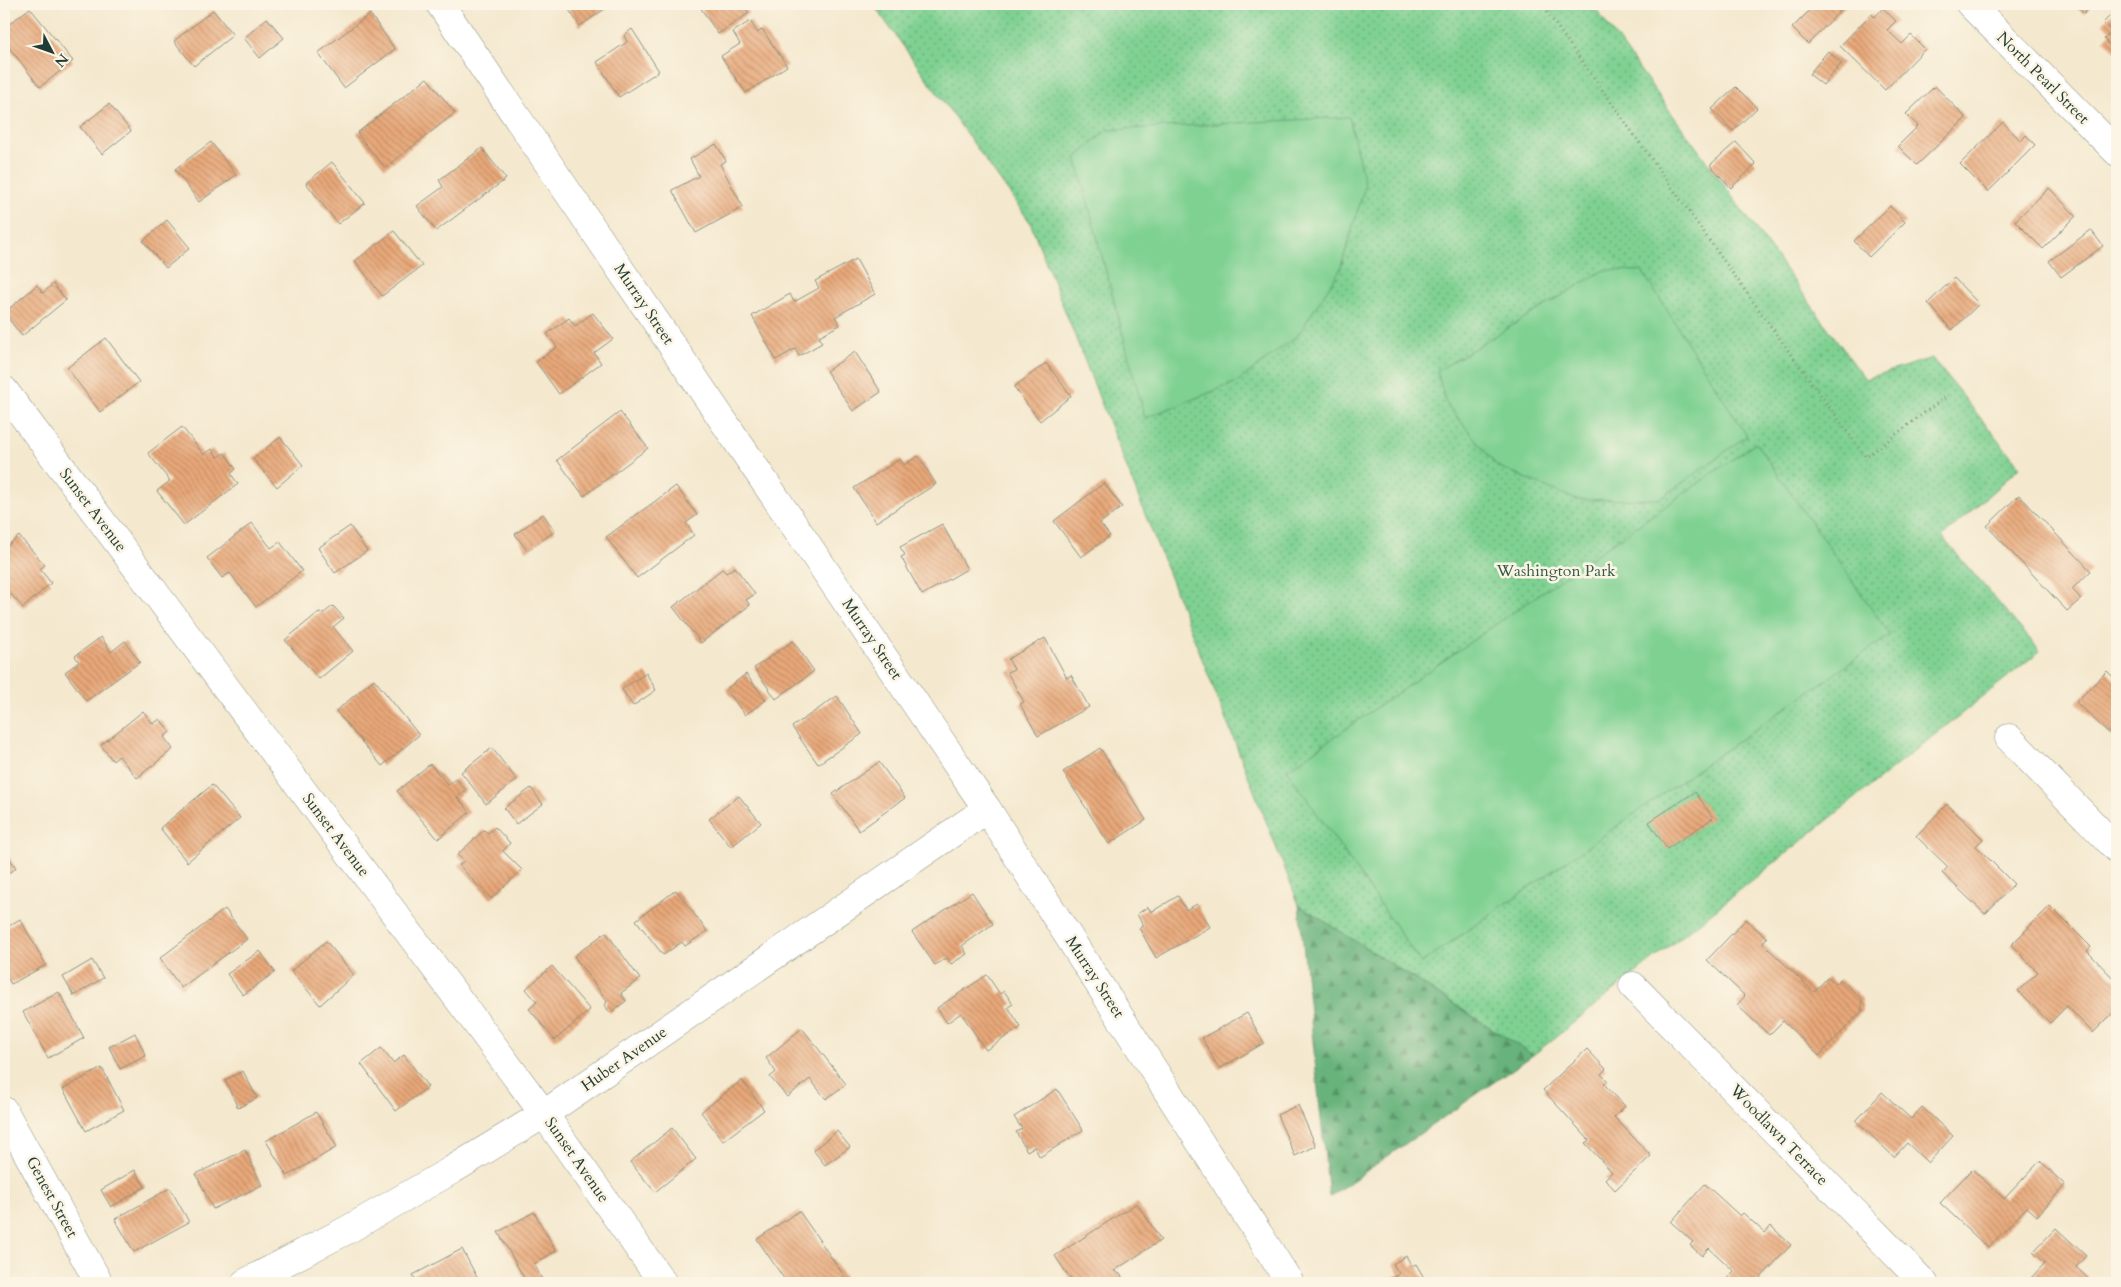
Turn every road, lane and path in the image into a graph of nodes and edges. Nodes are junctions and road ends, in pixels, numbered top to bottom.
1 (440, 4) edge
2 (1540, 4) edge
3 (1970, 4) edge
4 (2117, 152) edge
5 (4, 390) edge
6 (1948, 396) dead end
7 (2009, 738) dead end
8 (987, 809) junction
9 (2117, 849) edge
10 (1633, 986) dead end
11 (4, 1111) edge
12 (544, 1114) junction
13 (100, 1283) edge
14 (245, 1283) edge
15 (663, 1283) edge
16 (1290, 1283) edge
17 (1924, 1283) edge

1 - 8 street, Murray Street
2 - 6 path
3 - 4 street, North Pearl Street
5 - 12 street, Sunset Avenue
7 - 9 street
8 - 12 street, Huber Avenue
8 - 16 street, Murray Street
10 - 17 street, Woodlawn Terrace
11 - 13 street, Genest Street
12 - 14 street, Huber Avenue
12 - 15 street, Sunset Avenue

